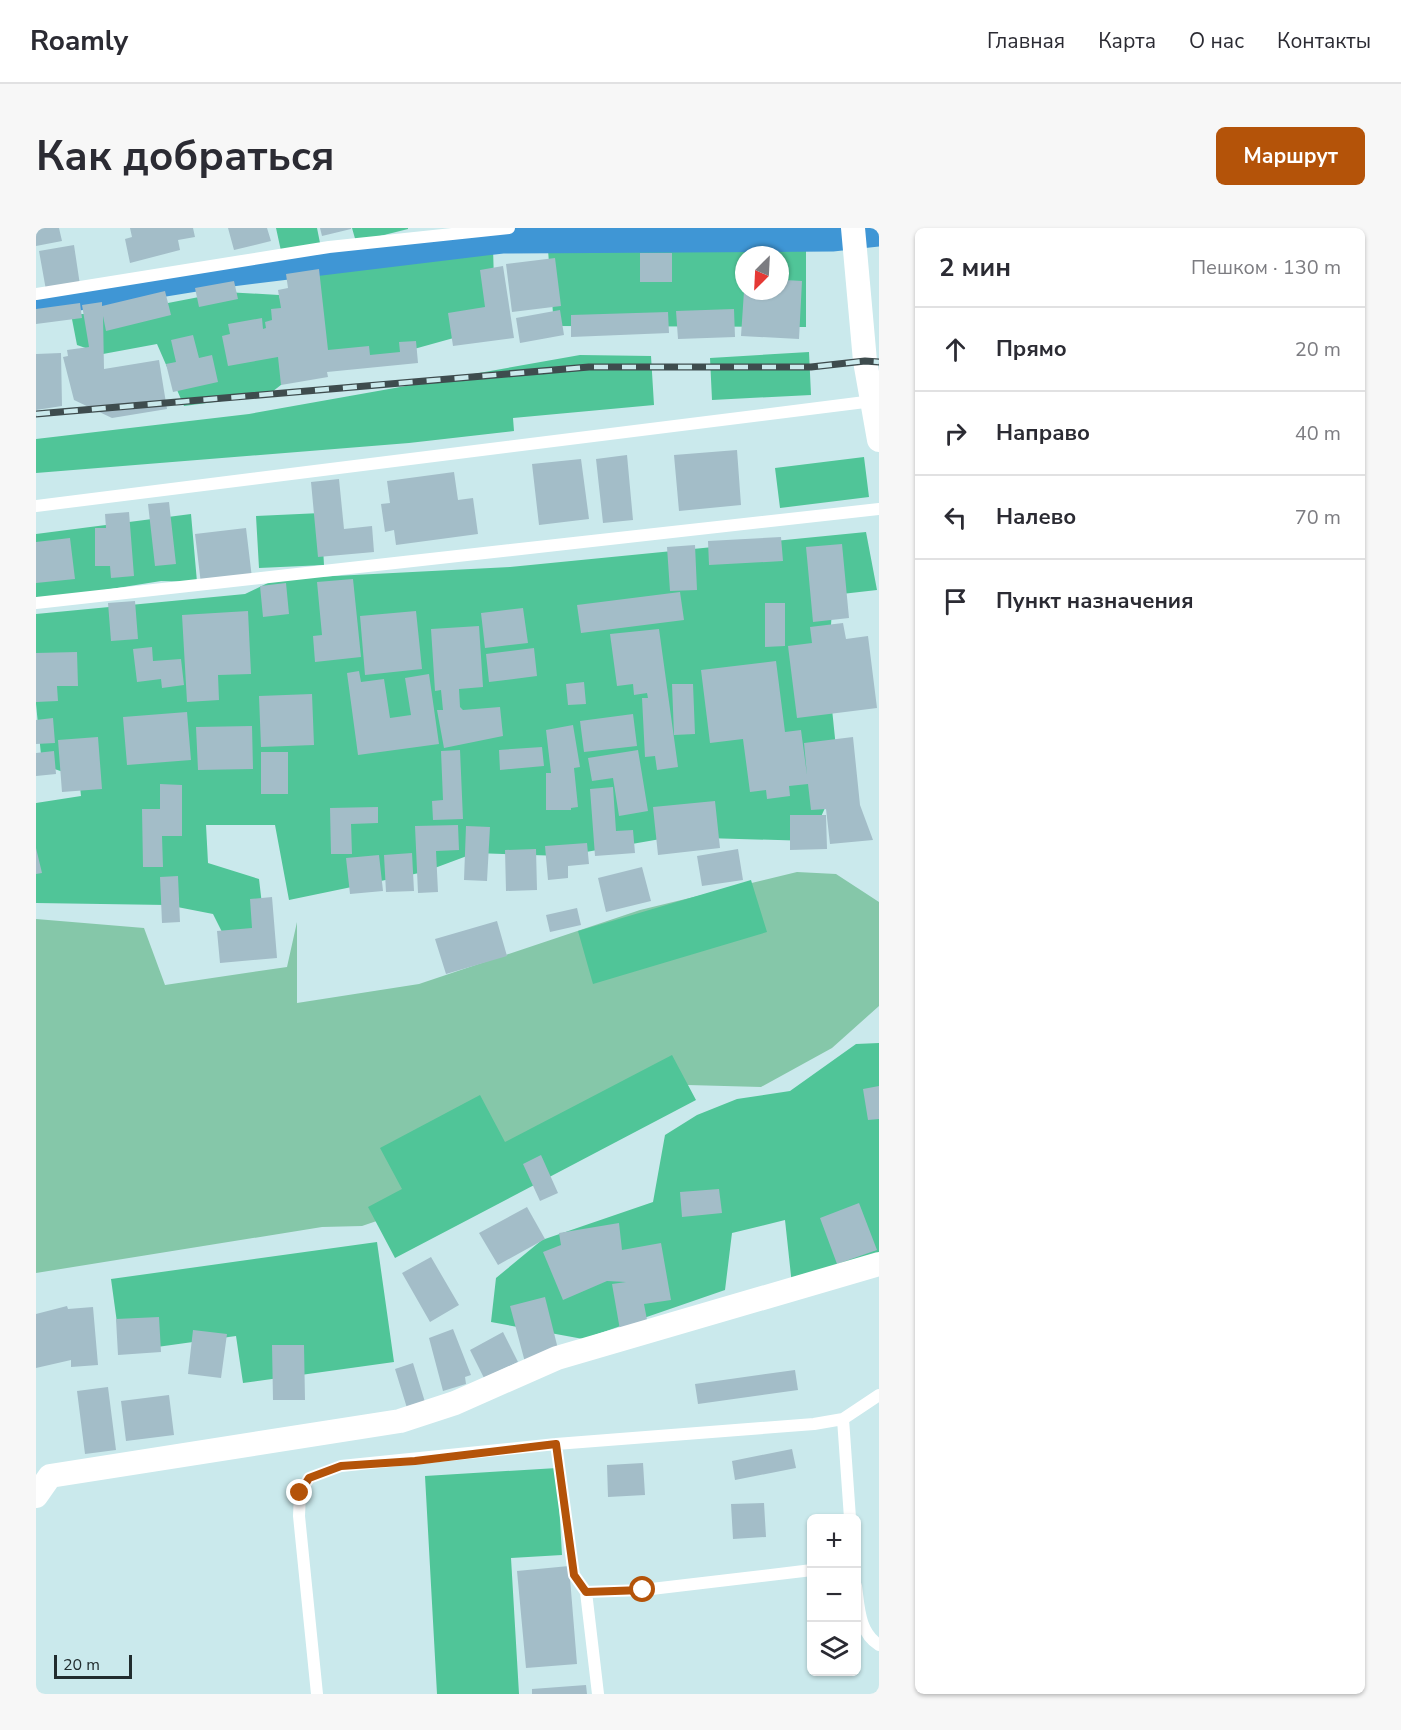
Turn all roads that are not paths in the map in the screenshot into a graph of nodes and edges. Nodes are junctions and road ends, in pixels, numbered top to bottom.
1 (509, 228) edge
2 (853, 228) edge
3 (36, 294) edge
4 (876, 401) edge
5 (879, 440) edge
6 (36, 506) edge
7 (879, 509) edge
8 (36, 603) edge
9 (879, 1264) edge
10 (879, 1395) edge
11 (843, 1419) junction
12 (556, 1444) junction
13 (43, 1477) edge
14 (36, 1496) edge
15 (850, 1514) edge
16 (807, 1571) edge
17 (586, 1592) junction
18 (861, 1621) edge
19 (879, 1645) edge
20 (317, 1694) edge
21 (598, 1694) edge

1 - 3 lane
2 - 4 street
4 - 5 street
4 - 6 lane
7 - 8 lane
9 - 13 street
10 - 11 lane
11 - 12 lane
11 - 15 lane
12 - 17 lane
12 - 20 lane
13 - 14 street
16 - 17 lane
17 - 21 lane
18 - 19 lane

